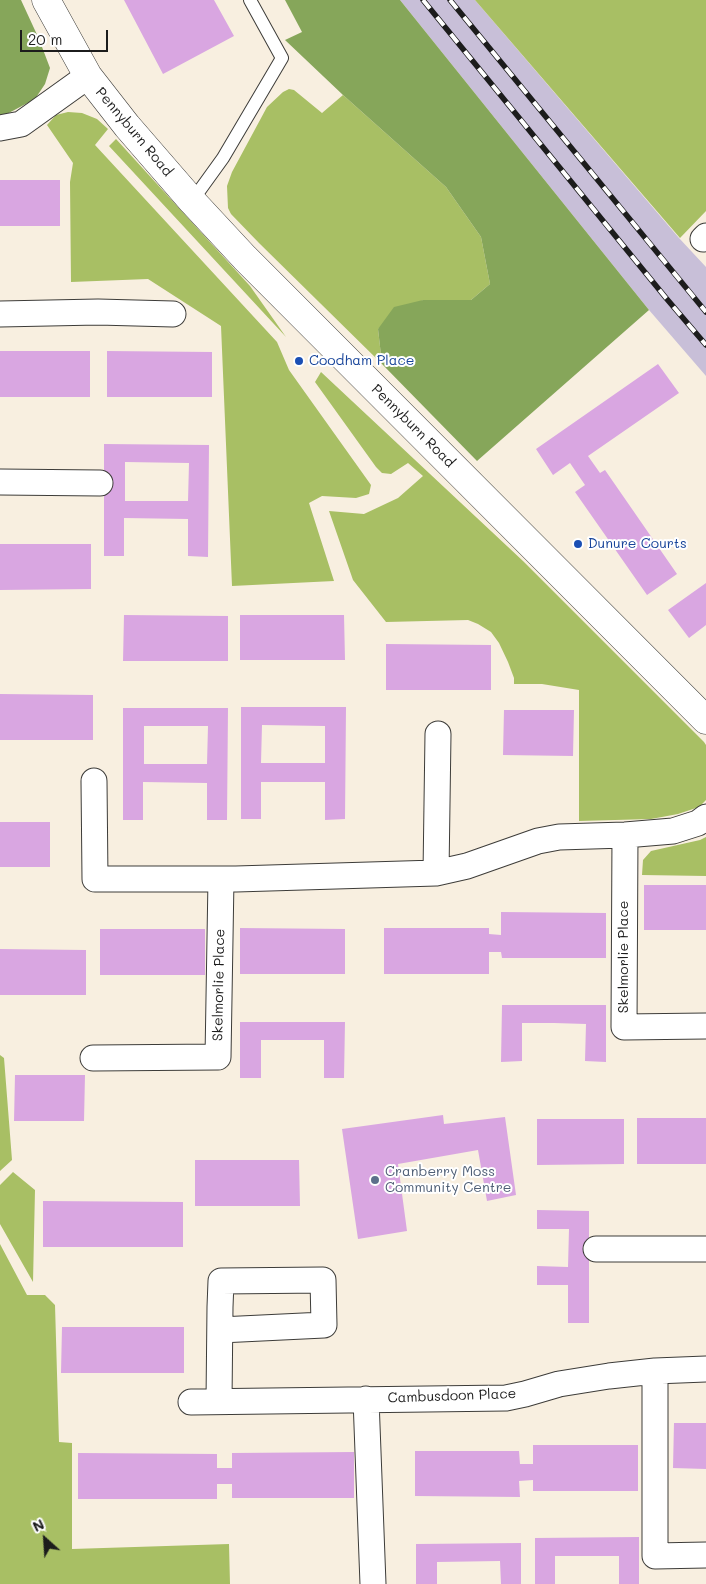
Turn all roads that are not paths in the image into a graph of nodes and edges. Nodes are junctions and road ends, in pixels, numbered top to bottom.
1 (46, 0) edge
2 (250, 0) edge
3 (88, 76) junction
4 (0, 128) edge
5 (192, 201) junction
6 (0, 314) edge
7 (173, 314) dead end
8 (0, 482) edge
9 (100, 483) dead end
10 (706, 720) edge
11 (438, 734) dead end
12 (94, 782) dead end
13 (706, 817) edge
14 (625, 835) junction
15 (436, 873) junction
16 (220, 879) junction
17 (706, 1026) edge
18 (93, 1058) dead end
19 (596, 1249) dead end
20 (706, 1249) edge
21 (220, 1330) dead end
22 (706, 1369) edge
23 (656, 1371) junction
24 (366, 1399) junction
25 (219, 1401) junction
26 (191, 1402) dead end
27 (706, 1555) edge
28 (373, 1584) edge

1 - 3 street, Pennyburn Road
2 - 5 lane
3 - 4 street
3 - 5 street, Pennyburn Road
5 - 10 street, Pennyburn Road
6 - 7 street
8 - 9 street
11 - 15 street
12 - 16 street
13 - 14 street
14 - 15 street
14 - 17 street, Skelmorlie Place
15 - 16 street
16 - 18 street, Skelmorlie Place
19 - 20 street
21 - 25 street
22 - 23 street, Cambusdoon Place
23 - 24 street, Cambusdoon Place
23 - 27 street
24 - 25 street, Cambusdoon Place
24 - 28 street
25 - 26 street, Cambusdoon Place

